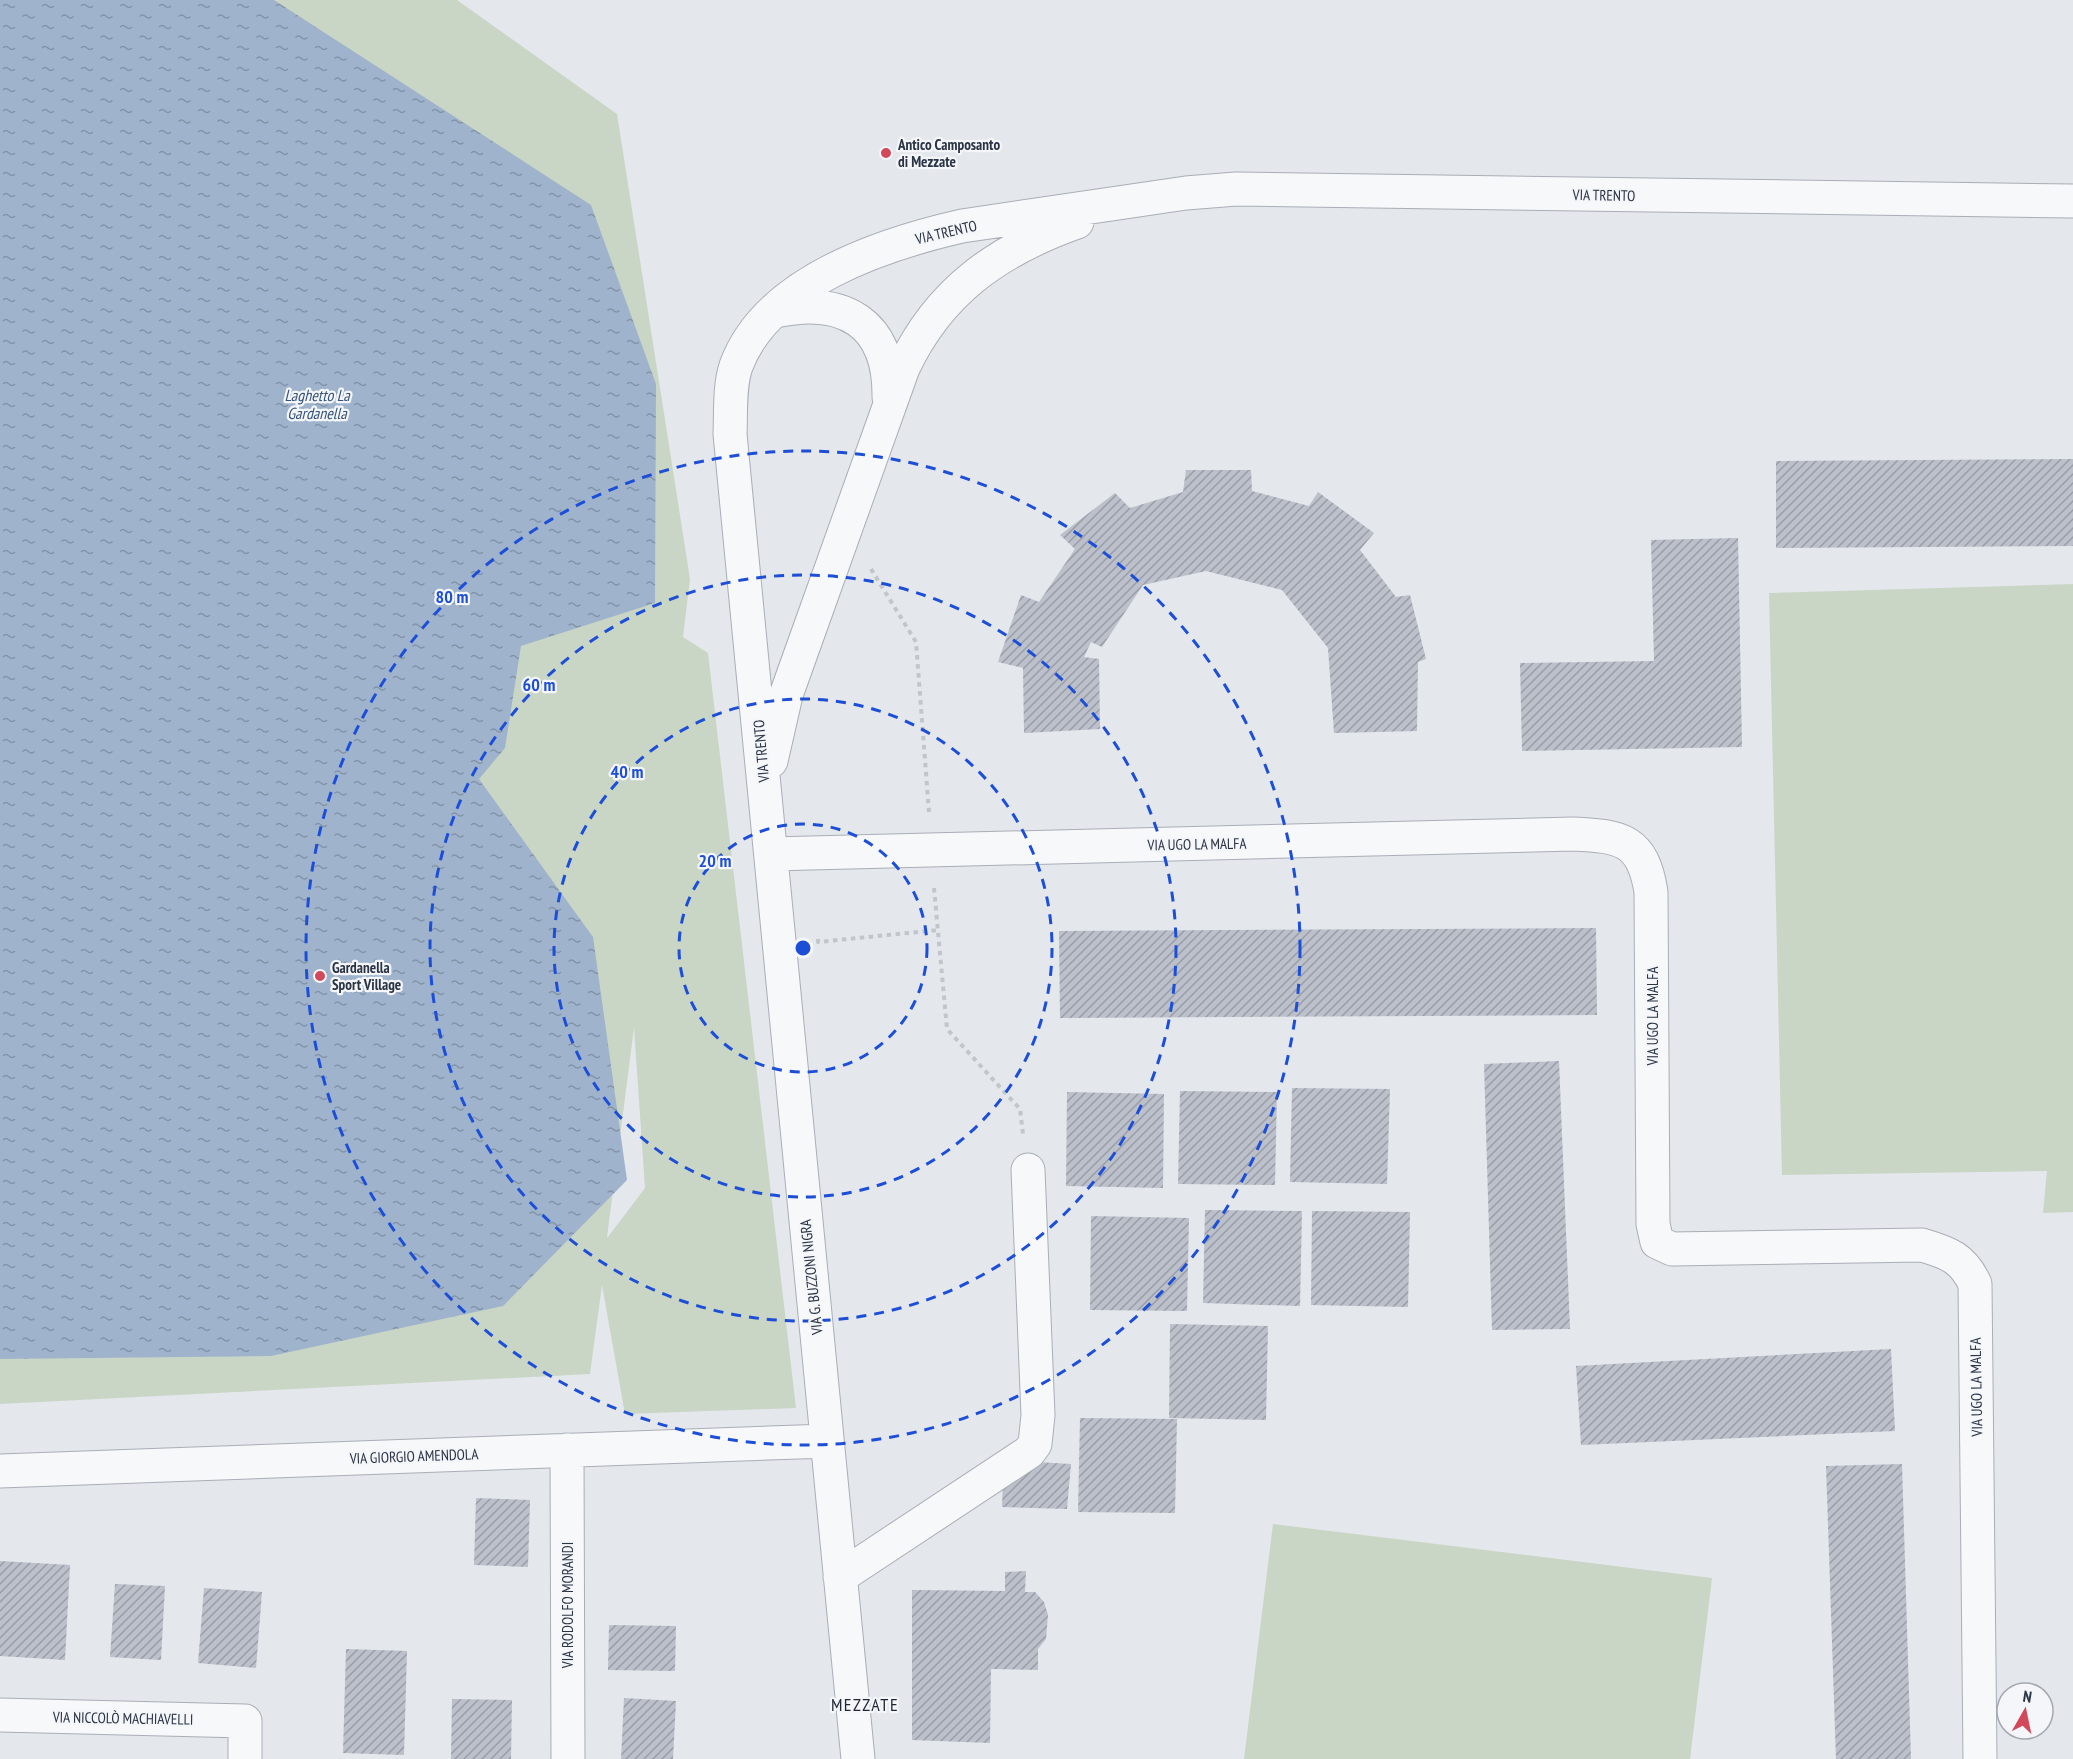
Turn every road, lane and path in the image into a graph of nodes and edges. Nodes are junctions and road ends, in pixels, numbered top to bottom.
1 (2073, 201) edge
2 (1135, 202) junction
3 (774, 311) junction
4 (889, 405) junction
5 (765, 795) junction
6 (771, 854) junction
7 (938, 930) dead end
8 (778, 931) junction
9 (1028, 1170) dead end
10 (827, 1441) junction
11 (567, 1450) junction
12 (0, 1471) edge
13 (840, 1577) junction
14 (0, 1715) edge
15 (245, 1759) edge
16 (568, 1759) edge
17 (858, 1759) edge
18 (1980, 1759) edge

1 - 2 street, VIA TRENTO
2 - 3 street, VIA TRENTO
2 - 4 street, VIA TRENTO
3 - 4 street, VIA TRENTO
3 - 5 street, VIA TRENTO
4 - 5 street, VIA TRENTO
5 - 6 street, VIA G. BUZZONI NIGRA
6 - 8 street, VIA G. BUZZONI NIGRA
6 - 18 street, VIA UGO LA MALFA
7 - 8 path
8 - 10 street, VIA G. BUZZONI NIGRA
9 - 13 street
10 - 11 street, VIA GIORGIO AMENDOLA
10 - 13 street, VIA G. BUZZONI NIGRA
11 - 12 street, VIA GIORGIO AMENDOLA
11 - 16 street, VIA RODOLFO MORANDI
13 - 17 street, VIA G. BUZZONI NIGRA
14 - 15 street, VIA NICCOLÒ MACHIAVELLI

